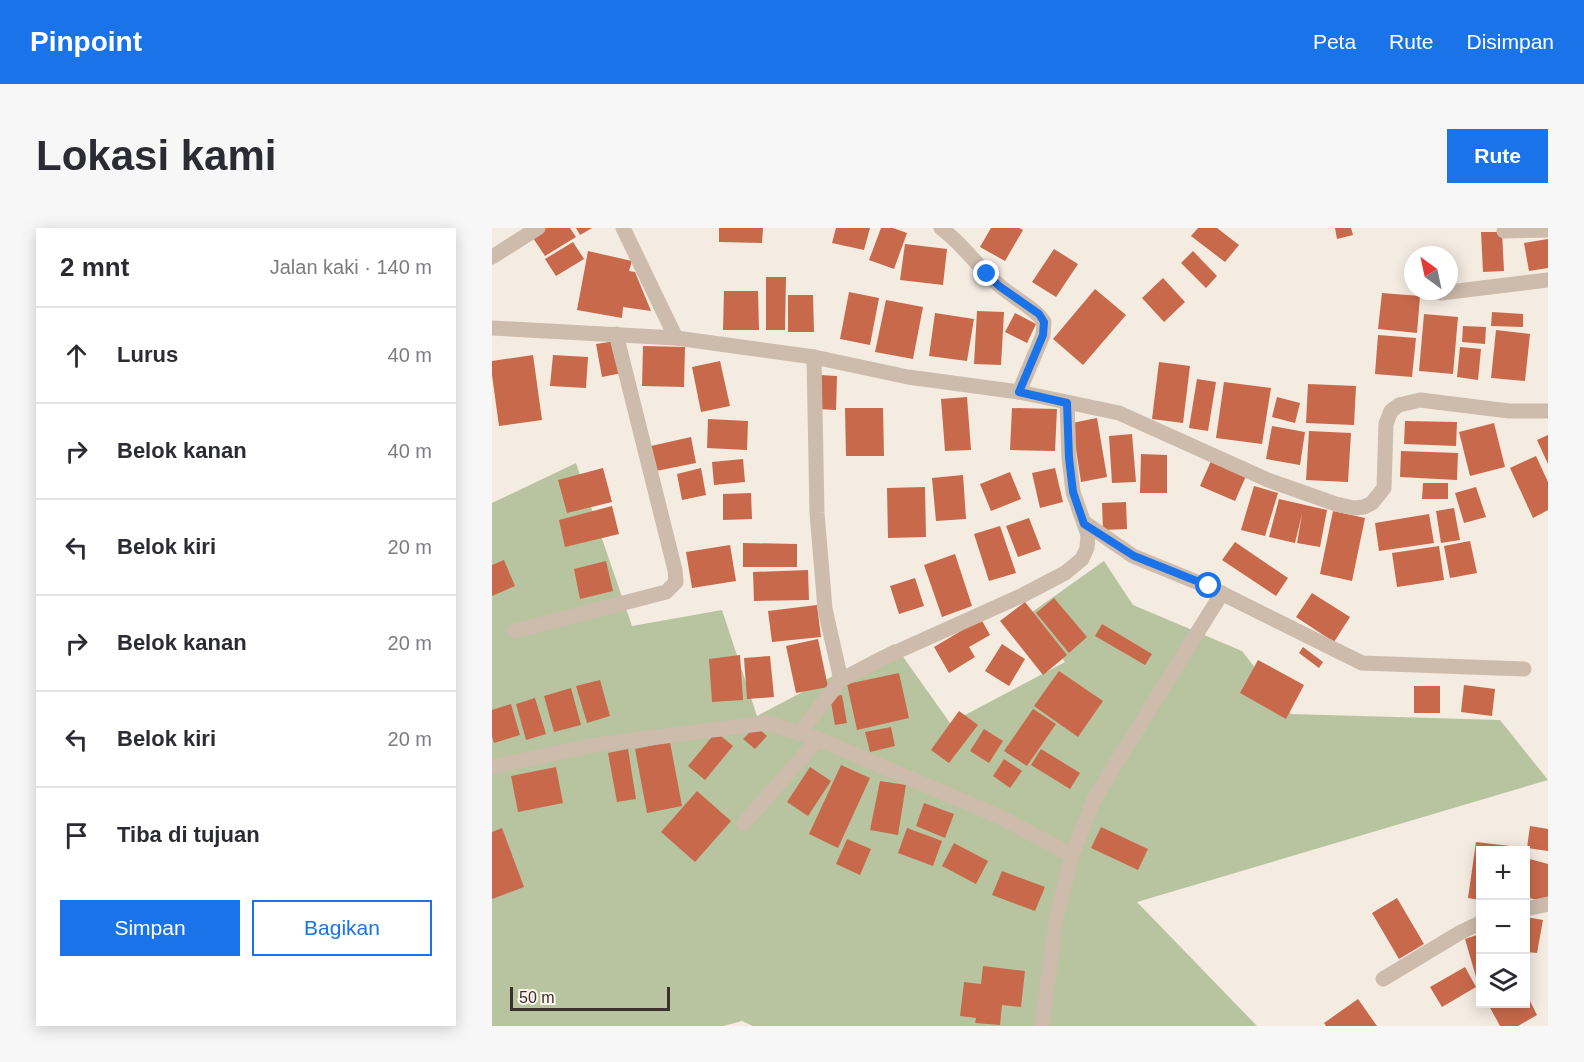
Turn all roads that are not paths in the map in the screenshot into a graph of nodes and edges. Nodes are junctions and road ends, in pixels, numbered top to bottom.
1 (538, 228) edge
2 (623, 228) edge
3 (941, 228) edge
4 (1548, 230) edge
5 (1504, 231) dead end
6 (492, 257) edge
7 (1548, 280) edge
8 (1458, 291) edge
9 (492, 328) edge
10 (616, 334) junction
11 (676, 338) junction
12 (814, 357) junction
13 (1019, 392) junction
14 (1067, 403) junction
15 (1548, 411) edge
16 (1084, 524) junction
17 (1222, 592) junction
18 (515, 631) dead end
19 (1524, 669) dead end
20 (841, 680) junction
21 (800, 732) junction
22 (818, 739) junction
23 (492, 767) edge
24 (744, 823) dead end
25 (1072, 855) junction
26 (1548, 904) edge
27 (1530, 908) edge
28 (1476, 925) edge
29 (1383, 979) dead end
30 (1042, 1026) edge

1 - 6 street
2 - 11 street
3 - 13 street
4 - 5 street
7 - 8 street
9 - 10 street
10 - 11 street
10 - 18 street
11 - 12 street
12 - 13 street
12 - 20 street
13 - 14 street
14 - 15 street
14 - 16 street
16 - 17 street
16 - 20 street
17 - 19 street
17 - 25 street
20 - 21 street
21 - 22 street
21 - 23 street
22 - 24 street
22 - 25 street
25 - 30 street
26 - 27 street
28 - 29 street

